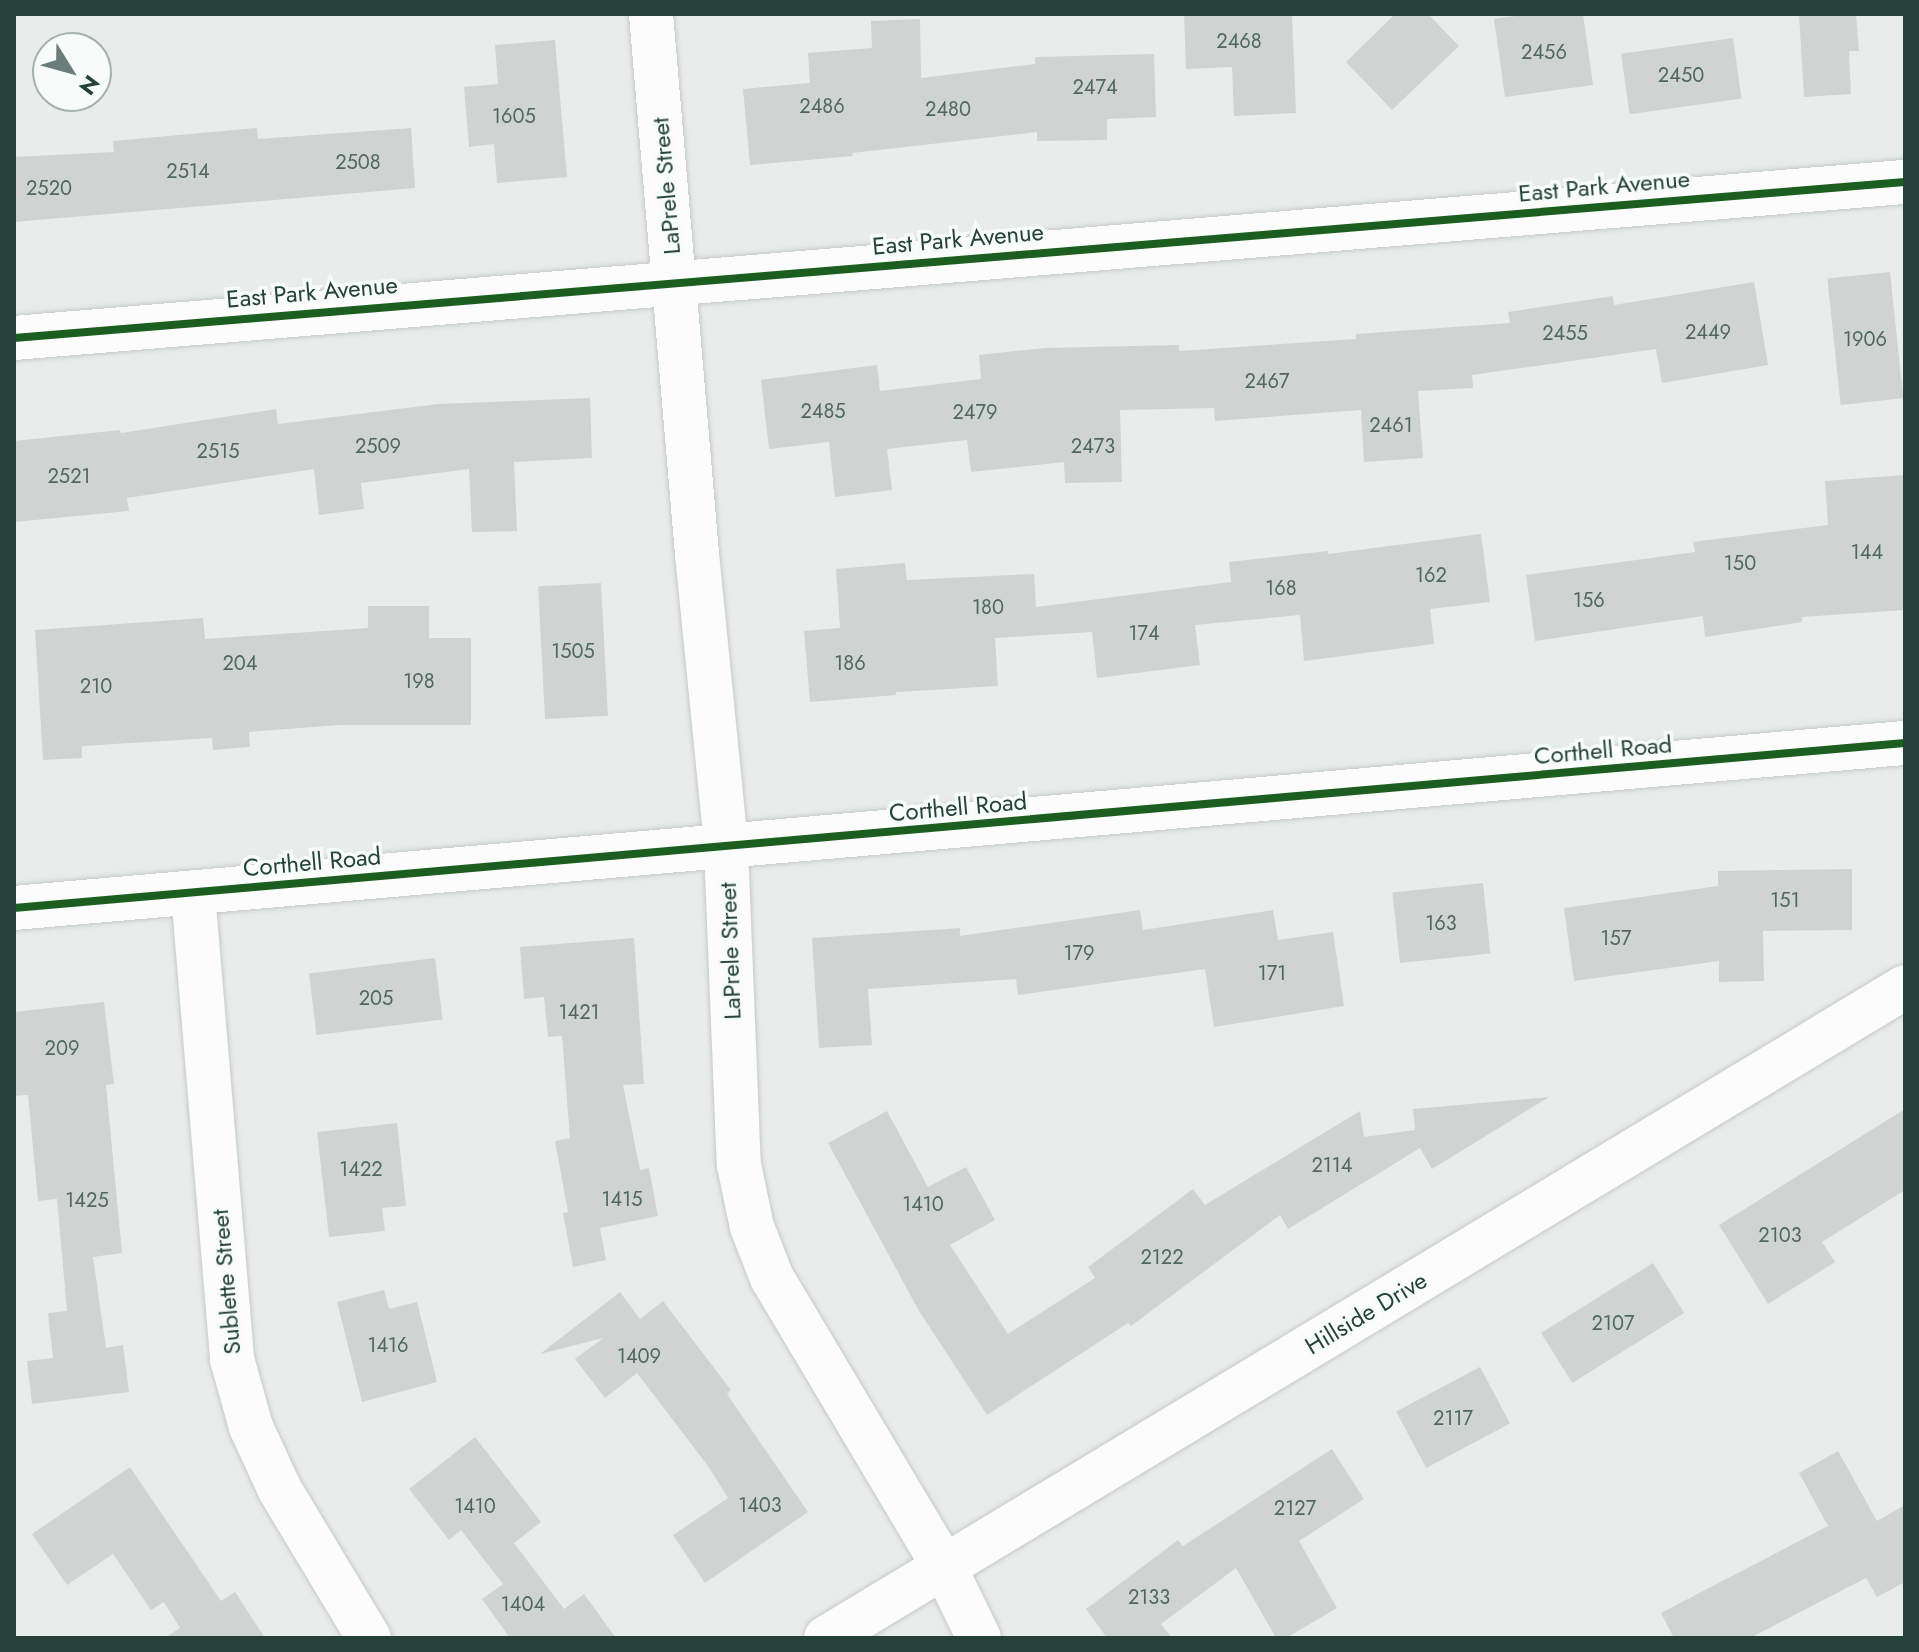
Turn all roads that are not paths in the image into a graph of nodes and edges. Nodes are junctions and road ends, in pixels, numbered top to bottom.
1 (651, 14) edge
2 (1905, 182) edge
3 (675, 281) junction
4 (14, 338) edge
5 (1905, 743) edge
6 (726, 847) junction
7 (193, 893) junction
8 (14, 908) edge
9 (1905, 987) edge
10 (944, 1566) junction
11 (369, 1638) edge
12 (826, 1638) edge
13 (979, 1638) edge

1 - 3 street, LaPrele Street
2 - 3 street, East Park Avenue
3 - 4 street, East Park Avenue
3 - 6 street, LaPrele Street
5 - 6 street, Corthell Road
6 - 7 street, Corthell Road
6 - 10 street, LaPrele Street
7 - 8 street, Corthell Road
7 - 11 street, Sublette Street
9 - 10 street, Hillside Drive
10 - 12 street, Hillside Drive
10 - 13 street, LaPrele Street

